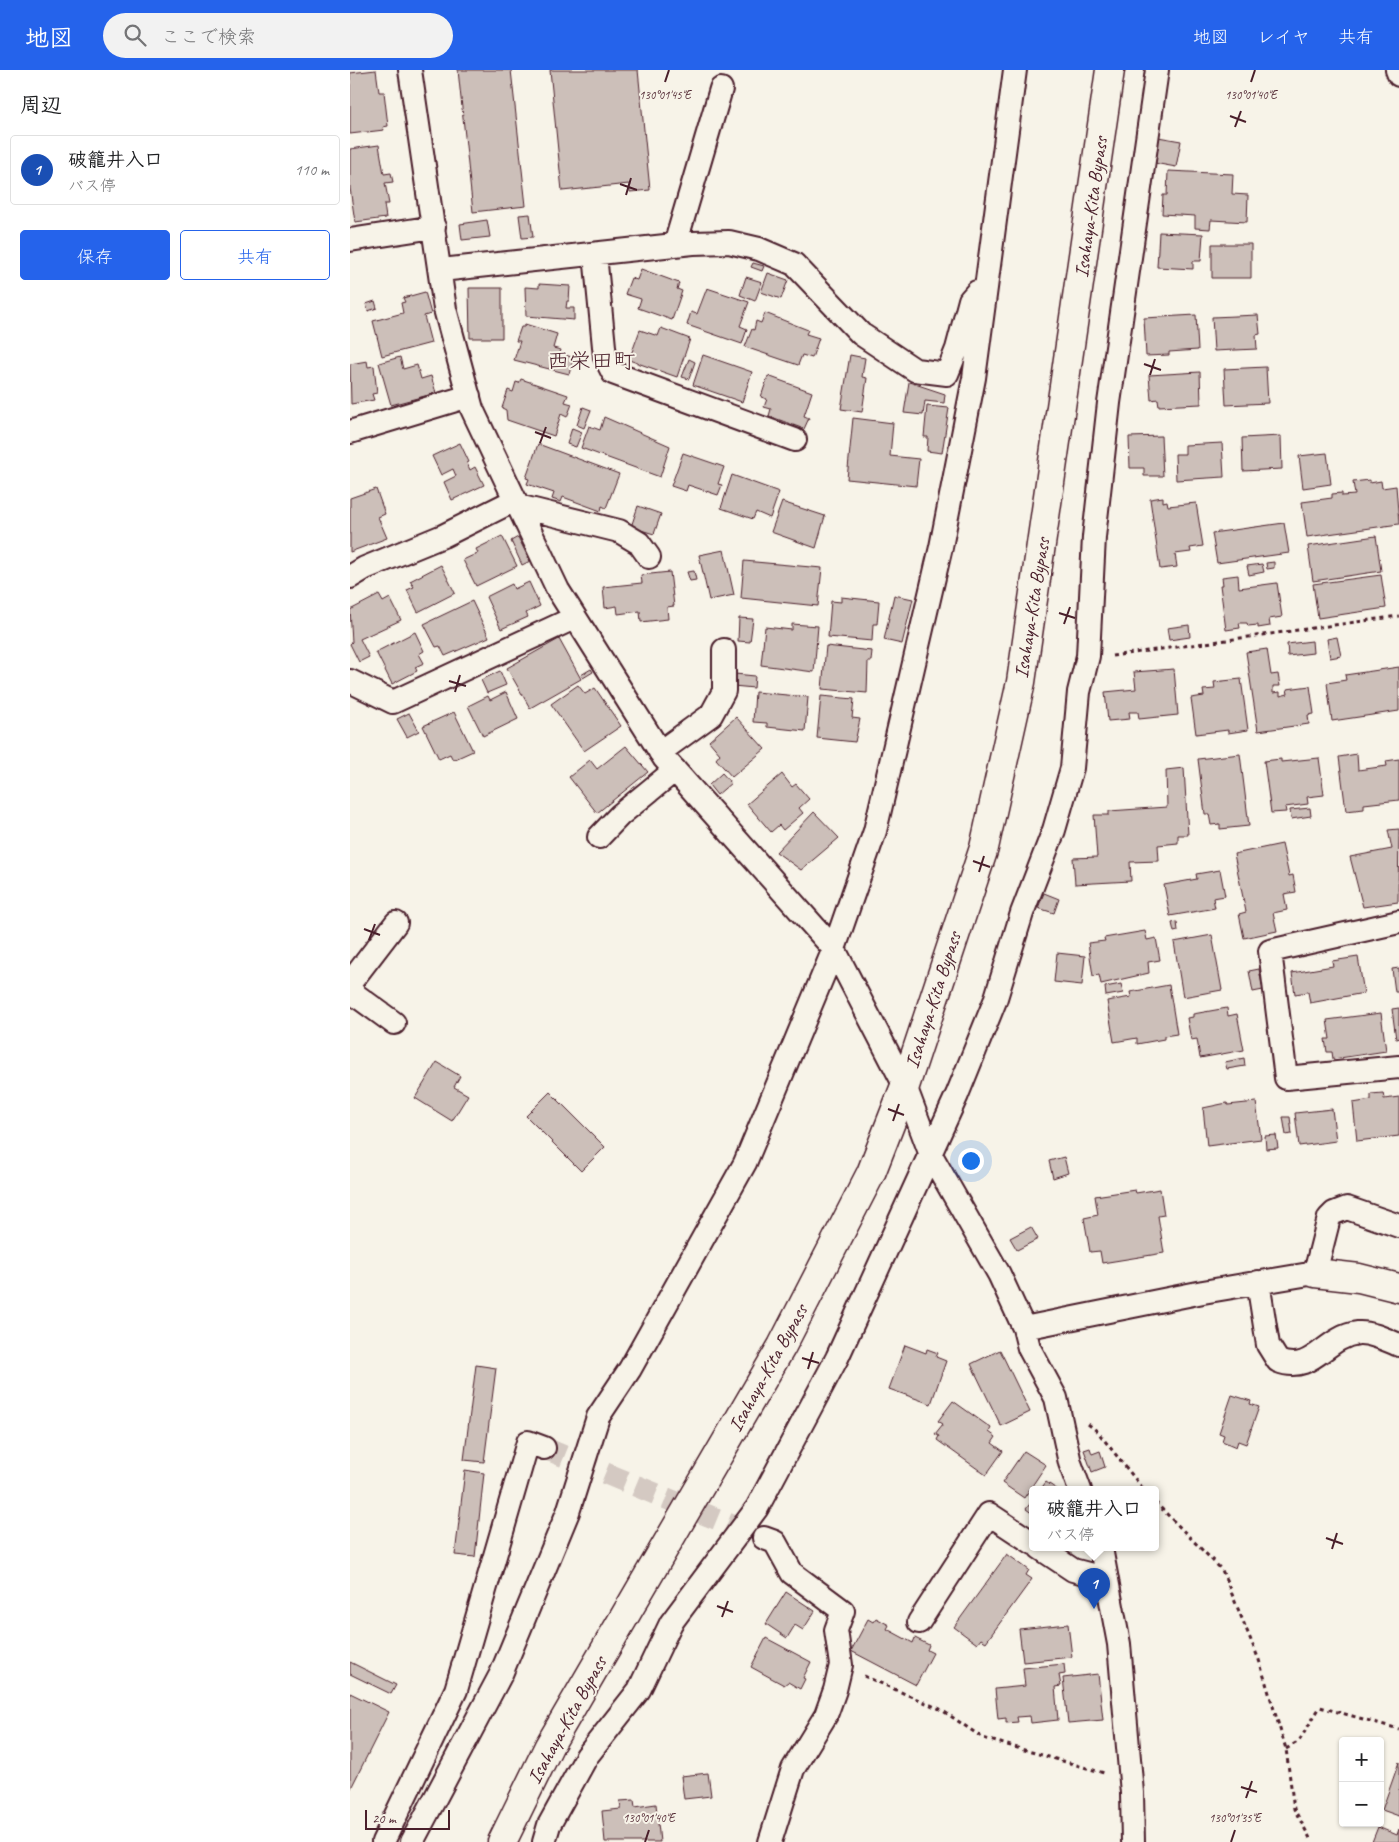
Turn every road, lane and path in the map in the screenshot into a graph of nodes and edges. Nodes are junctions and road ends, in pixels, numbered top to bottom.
1 (410, 70) edge
2 (1015, 70) edge
3 (1110, 70) edge
4 (1157, 70) edge
5 (1397, 70) edge
6 (1399, 75) edge
7 (721, 89) dead end
8 (434, 227) junction
9 (350, 240) edge
10 (675, 245) junction
11 (595, 254) junction
12 (441, 270) junction
13 (985, 282) junction
14 (469, 396) junction
15 (350, 432) edge
16 (795, 440) dead end
17 (516, 503) junction
18 (649, 557) dead end
19 (350, 577) edge
20 (1399, 616) edge
21 (574, 618) junction
22 (724, 650) dead end
23 (1088, 656) junction
24 (350, 681) edge
25 (660, 752) junction
26 (675, 770) junction
27 (599, 837) dead end
28 (1399, 922) edge
29 (396, 923) dead end
30 (834, 948) junction
31 (350, 983) edge
32 (350, 992) edge
33 (394, 1024) dead end
34 (1399, 1067) edge
35 (905, 1086) junction
36 (931, 1155) junction
37 (1399, 1226) edge
38 (1315, 1273) junction
39 (1258, 1282) junction
40 (1399, 1288) edge
41 (1024, 1328) junction
42 (1399, 1344) edge
43 (1056, 1398) junction
44 (544, 1448) tunnel mouth
45 (1079, 1486) edge
46 (1141, 1486) edge
47 (1159, 1506) edge
48 (764, 1538) tunnel mouth
49 (1029, 1540) edge
50 (1044, 1551) edge
51 (1101, 1551) edge
52 (1106, 1579) junction
53 (918, 1622) dead end
54 (841, 1665) junction
55 (1399, 1729) edge
56 (1286, 1749) junction
57 (1131, 1781) junction
58 (383, 1842) edge
59 (412, 1842) edge
60 (502, 1842) edge
61 (544, 1842) edge
62 (770, 1842) edge
63 (1133, 1842) edge
64 (1312, 1842) edge

1 - 8 street
2 - 13 street
3 - 35 main road, Isahaya-Kita Bypass
4 - 23 street
5 - 6 street
7 - 10 street
8 - 9 street
8 - 12 street
10 - 11 street
10 - 13 street
11 - 12 street
11 - 16 street
12 - 14 street
13 - 30 street
14 - 15 street
14 - 17 street
17 - 18 street
17 - 19 street
17 - 21 street
20 - 23 path
21 - 24 street
21 - 25 street
22 - 25 street
23 - 36 street
25 - 26 street
26 - 27 street
26 - 30 street
28 - 34 street
29 - 31 street
30 - 35 street
30 - 59 street
32 - 33 street
35 - 36 street
35 - 60 main road, Isahaya-Kita Bypass
36 - 41 street
36 - 61 street
37 - 38 street
38 - 39 street
38 - 40 main road
39 - 41 street
39 - 42 street
41 - 43 street
43 - 45 street
43 - 46 path
44 - 58 street
47 - 56 path
48 - 54 street
49 - 53 street
50 - 52 street
51 - 52 street
52 - 57 street
54 - 57 path
54 - 62 street
55 - 56 path
56 - 64 path
57 - 63 street

